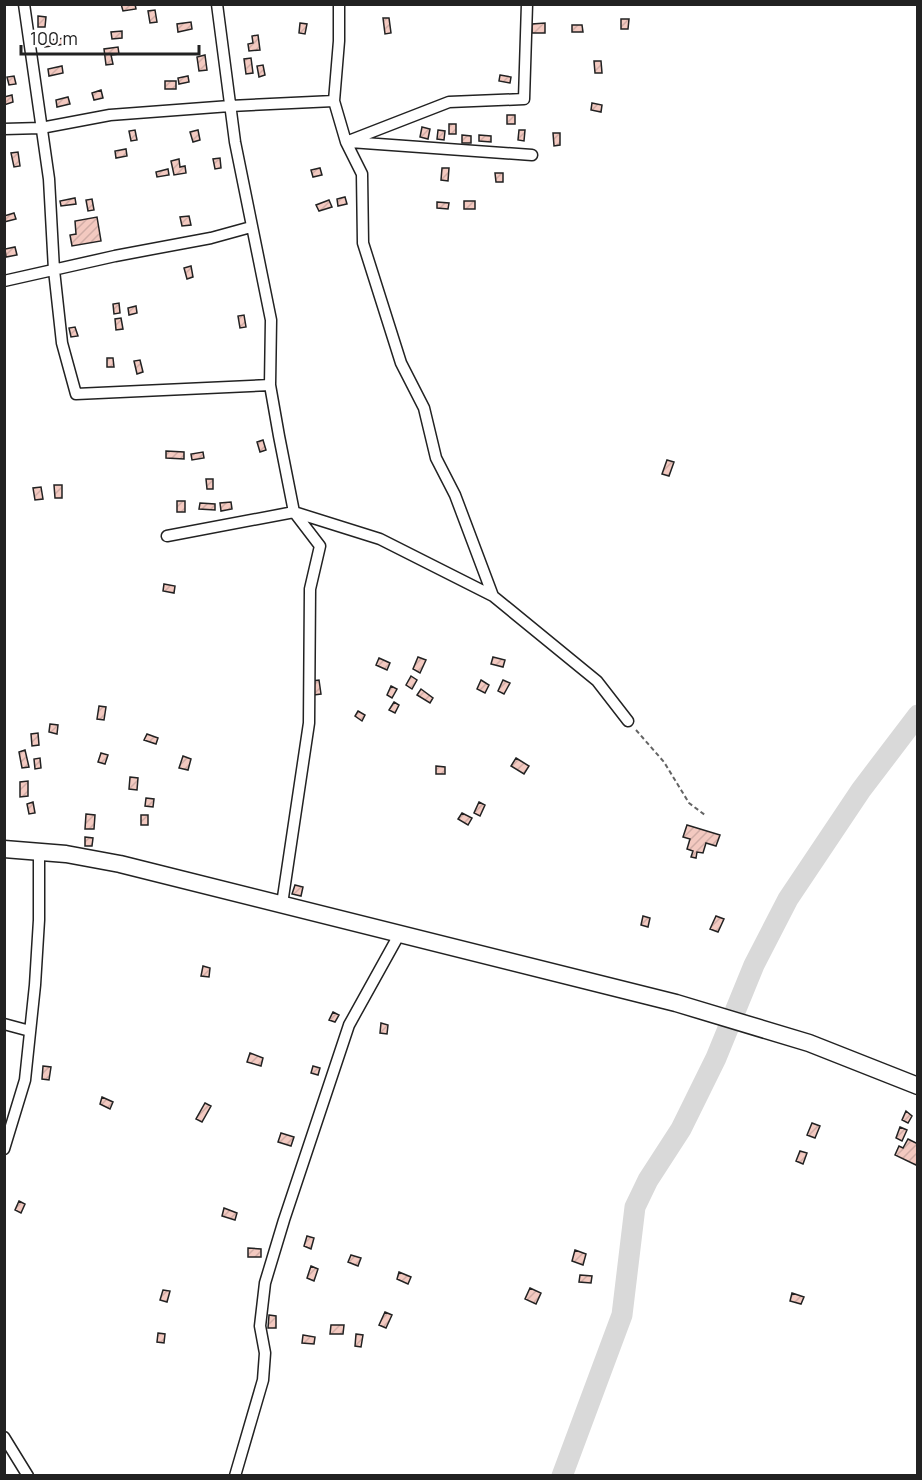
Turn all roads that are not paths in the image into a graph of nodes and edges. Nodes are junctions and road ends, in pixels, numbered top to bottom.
1 (24, 4) edge
2 (217, 4) edge
3 (339, 4) edge
4 (527, 4) edge
5 (334, 101) junction
6 (230, 106) junction
7 (41, 128) junction
8 (4, 129) edge
9 (346, 142) junction
10 (532, 155) dead end
11 (251, 227) junction
12 (54, 270) junction
13 (4, 281) edge
14 (270, 385) junction
15 (294, 512) junction
16 (167, 536) dead end
17 (493, 596) junction
18 (628, 721) road end
19 (4, 849) edge
20 (39, 851) junction
21 (282, 904) junction
22 (400, 933) junction
23 (4, 1024) edge
24 (30, 1031) junction
25 (918, 1086) edge
26 (4, 1149) edge
27 (4, 1437) edge
28 (28, 1476) edge
29 (235, 1476) edge

1 - 7 street
2 - 6 street
3 - 5 street
4 - 9 street
5 - 6 street
5 - 9 street
6 - 7 street
6 - 11 street
7 - 8 street
7 - 12 street
9 - 10 street
9 - 17 street
11 - 12 street
11 - 14 street
12 - 13 street
12 - 14 street
14 - 15 street
15 - 16 street
15 - 17 street
15 - 21 street
17 - 18 street
19 - 20 main road
20 - 21 main road
20 - 24 street
21 - 22 main road
22 - 25 main road
22 - 29 street
23 - 24 street
24 - 26 street
27 - 28 street

